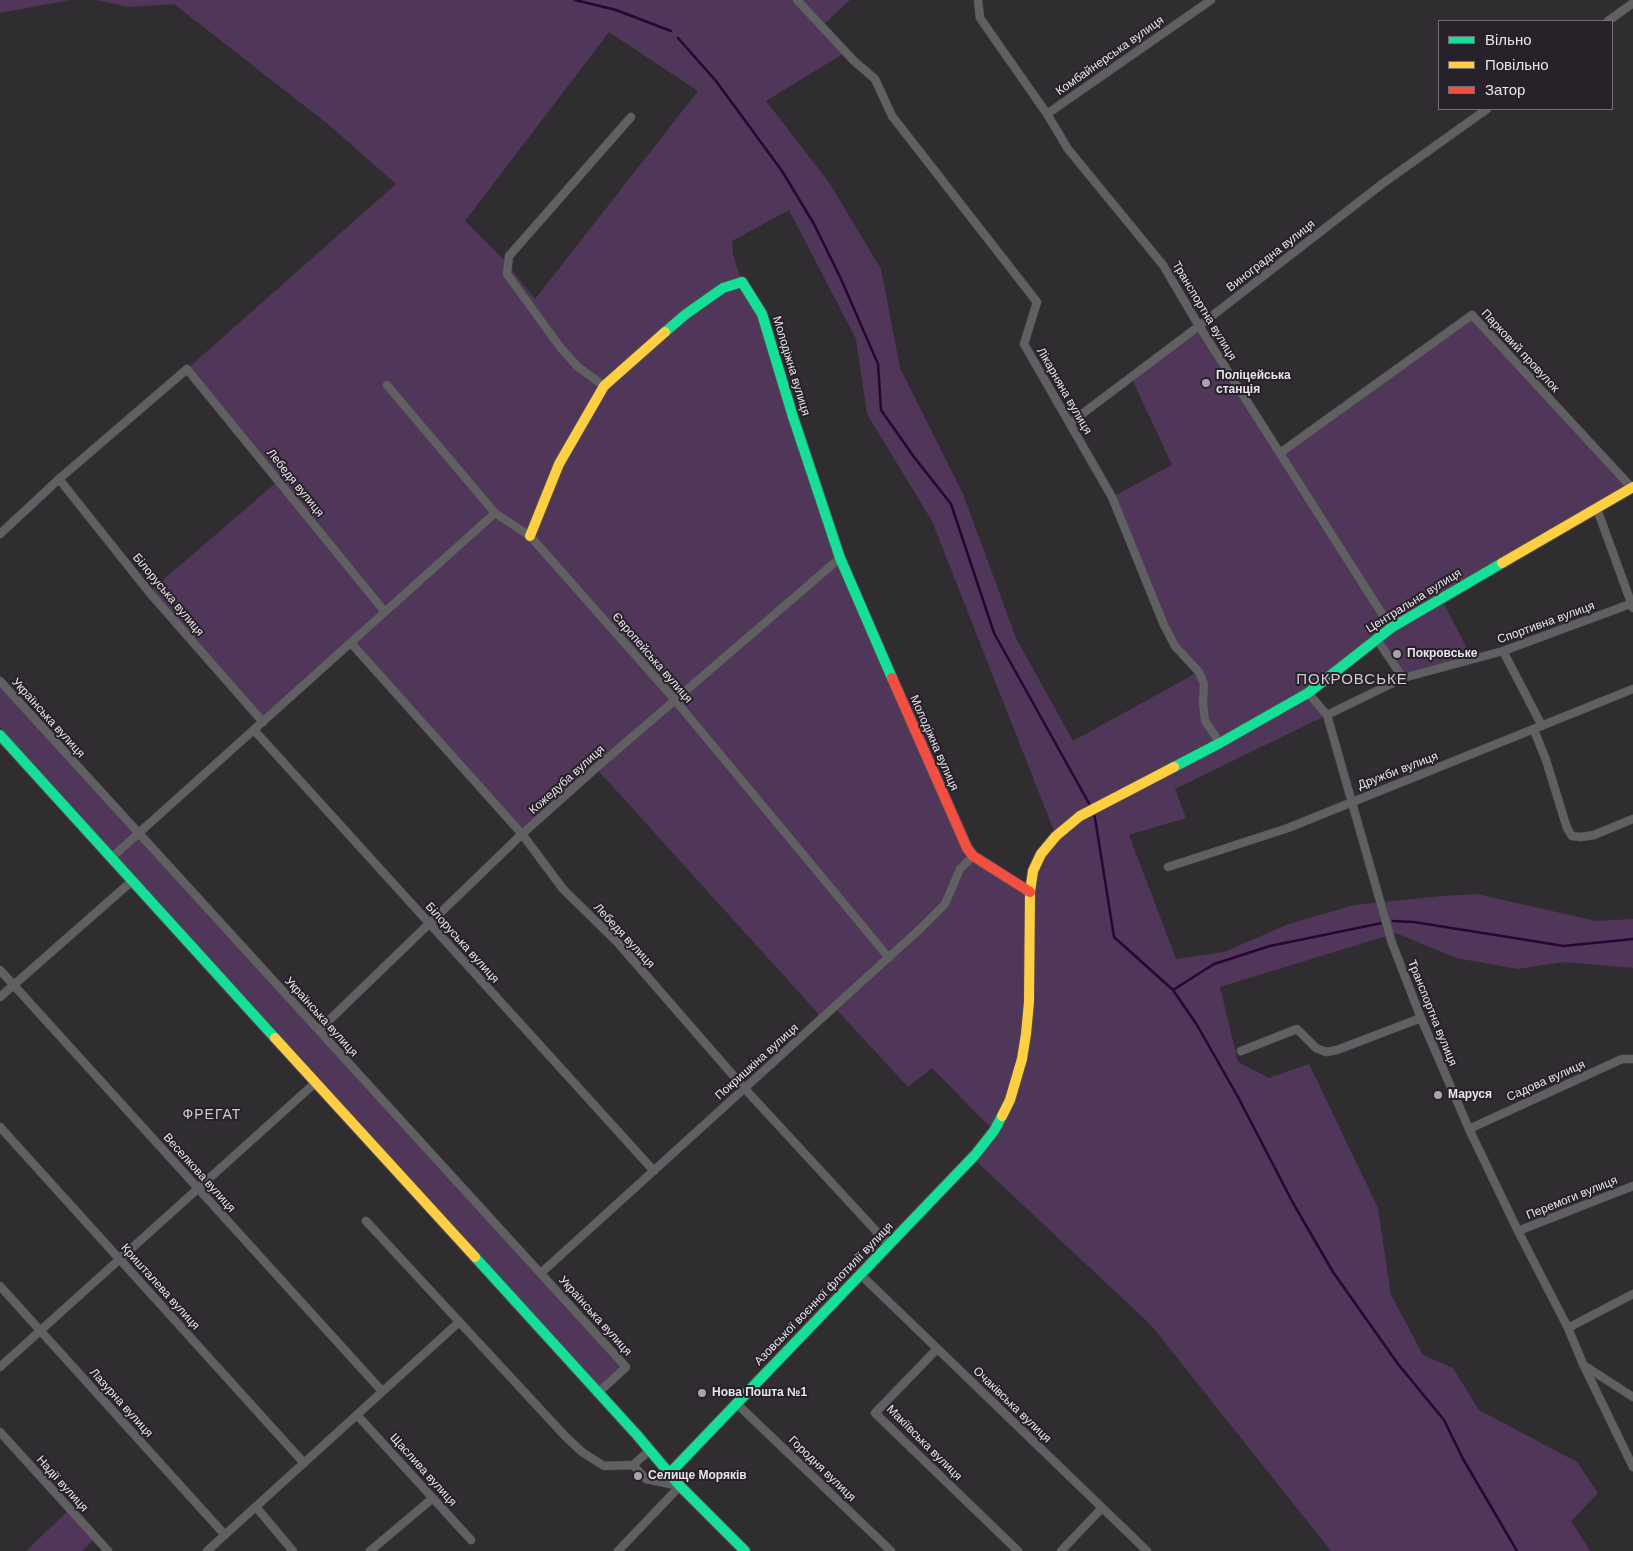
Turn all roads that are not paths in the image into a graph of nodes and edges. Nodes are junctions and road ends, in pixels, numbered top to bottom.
1 (797, 0) edge
2 (978, 0) edge
3 (1211, 0) edge
4 (1633, 3) edge
5 (1609, 20) edge
6 (1486, 110) edge
7 (1046, 114) junction
8 (631, 117) dead end
9 (1199, 326) junction
10 (387, 385) dead end
11 (604, 386) junction
12 (1070, 423) junction
13 (1280, 453) junction
14 (59, 479) junction
15 (1632, 488) edge
16 (1597, 509) junction
17 (495, 512) junction
18 (0, 534) edge
19 (530, 536) junction
20 (840, 558) junction
21 (1632, 605) edge
22 (385, 612) junction
23 (1391, 628) junction
24 (1376, 638) junction
25 (351, 643) junction
26 (1503, 652) junction
27 (1403, 678) junction
28 (0, 681) edge
29 (1633, 689) edge
30 (1308, 693) junction
31 (675, 700) junction
32 (1327, 715) junction
33 (263, 722) junction
34 (1542, 726) junction
35 (254, 730) junction
36 (1534, 730) junction
37 (0, 735) edge
38 (1220, 743) junction
39 (1351, 802) junction
40 (1633, 819) edge
41 (139, 834) junction
42 (522, 834) junction
43 (973, 856) junction
44 (111, 858) junction
45 (1168, 867) dead end
46 (132, 881) junction
47 (1030, 892) junction
48 (430, 923) junction
49 (889, 958) junction
50 (0, 970) edge
51 (14, 985) junction
52 (0, 997) edge
53 (1421, 1018) junction
54 (318, 1030) junction
55 (1241, 1050) dead end
56 (1633, 1059) edge
57 (315, 1083) junction
58 (745, 1089) junction
59 (0, 1127) edge
60 (1469, 1129) junction
61 (654, 1171) junction
62 (1633, 1186) edge
63 (198, 1188) junction
64 (366, 1221) dead end
65 (1518, 1231) junction
66 (888, 1243) junction
67 (119, 1259) junction
68 (540, 1273) junction
69 (861, 1274) junction
70 (0, 1286) edge
71 (1633, 1294) edge
72 (459, 1322) junction
73 (1568, 1328) junction
74 (40, 1330) junction
75 (938, 1349) junction
76 (1583, 1364) junction
77 (0, 1367) edge
78 (381, 1390) dead end
79 (599, 1392) junction
80 (1633, 1398) edge
81 (737, 1404) junction
82 (357, 1415) junction
83 (0, 1432) edge
84 (650, 1450) junction
85 (304, 1463) junction
86 (1632, 1463) edge
87 (633, 1465) junction
88 (670, 1473) junction
89 (680, 1486) junction
90 (433, 1498) junction
91 (256, 1507) junction
92 (1102, 1508) junction
93 (225, 1535) junction
94 (472, 1540) dead end
95 (884, 1544) junction
96 (108, 1551) edge
97 (207, 1551) edge
98 (293, 1551) edge
99 (370, 1551) edge
100 (618, 1551) edge
101 (745, 1551) edge
102 (877, 1551) edge
103 (891, 1551) edge
104 (1018, 1551) edge
105 (1061, 1551) edge
106 (1147, 1551) edge

1 - 12 street, Лікарняна вулиця
2 - 7 street, Транспортна вулиця
3 - 7 street, Комбайнерська вулиця
4 - 5 street
6 - 9 street, Виноградна вулиця
7 - 9 street, Транспортна вулиця
8 - 11 street
9 - 12 street, Виноградна вулиця
9 - 13 street, Транспортна вулиця
10 - 17 street, Європейська вулиця
11 - 19 street
11 - 20 street, Молодіжна вулиця
12 - 38 street, Лікарняна вулиця
13 - 15 street, Парковий провулок
13 - 23 street, Транспортна вулиця
14 - 18 street
14 - 22 street, Лебедя вулиця
14 - 33 street, Білоруська вулиця
15 - 16 street, Центральна вулиця
16 - 21 street
16 - 23 street, Центральна вулиця
17 - 19 street, Європейська вулиця
17 - 22 street
19 - 31 street, Європейська вулиця
20 - 31 street, Кожедуба вулиця
20 - 43 street, Молодіжна вулиця
21 - 26 street, Спортивна вулиця
22 - 25 street
23 - 24 street, Центральна вулиця
24 - 27 street
24 - 30 street, Центральна вулиця
25 - 33 street
25 - 42 street, Лебедя вулиця
26 - 27 street, Спортивна вулиця
26 - 34 street
27 - 32 street, Спортивна вулиця
28 - 41 street, Українська вулиця
29 - 34 street, Дружби вулиця
30 - 32 street, Транспортна вулиця
30 - 38 street, Центральна вулиця
31 - 42 street, Кожедуба вулиця
31 - 49 street, Європейська вулиця
32 - 39 street, Транспортна вулиця
33 - 35 street
34 - 36 street, Дружби вулиця
35 - 41 street
35 - 48 street, Білоруська вулиця
36 - 39 street, Дружби вулиця
36 - 40 street
37 - 44 street
38 - 47 street, Центральна вулиця
39 - 45 street, Дружби вулиця
39 - 53 street, Транспортна вулиця
41 - 44 street
41 - 54 street, Українська вулиця
42 - 48 street, Кожедуба вулиця
42 - 58 street, Лебедя вулиця
43 - 47 street, Молодіжна вулиця
43 - 49 street, Покришкіна вулиця
44 - 46 street
46 - 51 street
46 - 57 street
47 - 66 street, Азовської воєнної флотилії вулиця
48 - 54 street, Кожедуба вулиця
48 - 61 street, Білоруська вулиця
49 - 58 street, Покришкіна вулиця
50 - 51 street, Веселкова вулиця
51 - 52 street
51 - 63 street, Веселкова вулиця
53 - 55 street
53 - 60 street, Транспортна вулиця
54 - 68 street, Українська вулиця
56 - 60 street, Садова вулиця
57 - 63 street
57 - 79 street
58 - 61 street, Покришкіна вулиця
58 - 66 street, Лебедя вулиця
59 - 67 street, Кришталева вулиця
60 - 65 street, Транспортна вулиця
61 - 68 street, Покришкіна вулиця
62 - 65 street, Перемоги вулиця
63 - 67 street
63 - 78 street, Веселкова вулиця
64 - 72 street
65 - 73 street, Транспортна вулиця
66 - 69 street, Азовської воєнної флотилії вулиця
67 - 74 street
67 - 85 street, Кришталева вулиця
68 - 79 street, Українська вулиця
69 - 75 street, Очаківська вулиця
69 - 81 street, Азовської воєнної флотилії вулиця
70 - 74 street, Лазурна вулиця
71 - 73 street
72 - 82 street
72 - 87 street
73 - 76 street, Транспортна вулиця
74 - 77 street
74 - 93 street, Лазурна вулиця
75 - 92 street, Очаківська вулиця
75 - 104 street, Макіївська вулиця
76 - 80 street
76 - 86 street, Транспортна вулиця
79 - 84 street
81 - 88 street, Азовської воєнної флотилії вулиця
81 - 95 street, Городня вулиця
82 - 85 street
82 - 90 street, Щаслива вулиця
83 - 96 street, Надії вулиця
84 - 87 street
84 - 88 street
85 - 91 street
87 - 89 street
88 - 89 street
89 - 100 street
89 - 101 street
90 - 94 street, Щаслива вулиця
90 - 99 street
91 - 93 street
91 - 98 street
92 - 105 street
92 - 106 street, Очаківська вулиця
93 - 97 street
95 - 102 street
95 - 103 street, Городня вулиця

